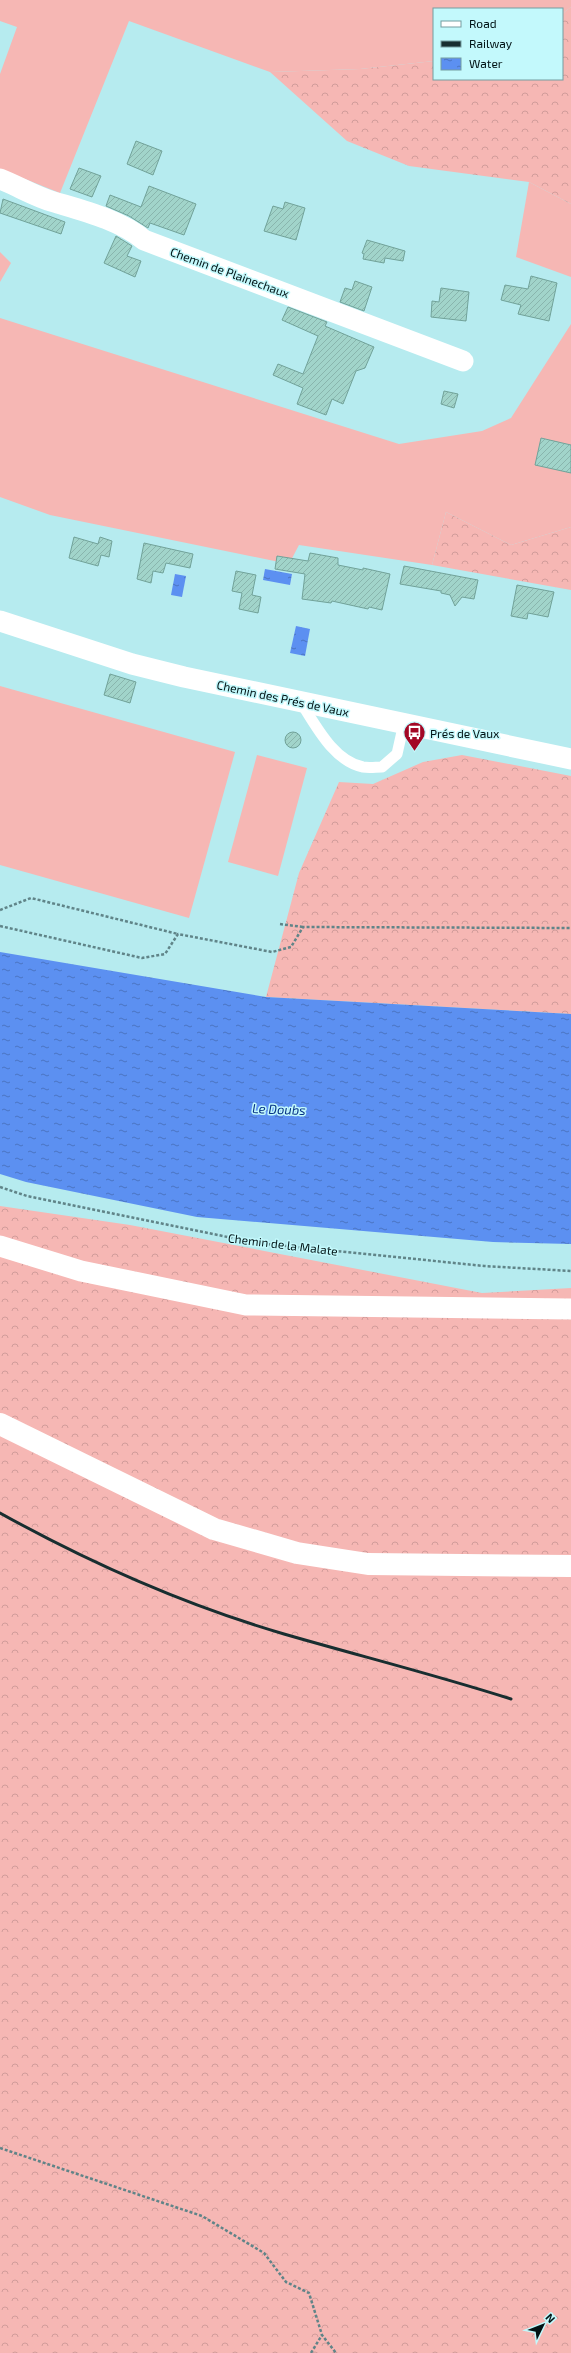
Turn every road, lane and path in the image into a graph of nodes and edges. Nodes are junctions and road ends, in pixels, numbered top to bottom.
1 (0, 179) edge
2 (463, 361) dead end
3 (0, 621) edge
4 (300, 701) junction
5 (404, 723) junction
6 (571, 759) edge
7 (0, 910) edge
8 (280, 924) dead end
9 (0, 926) edge
10 (303, 927) junction
11 (571, 928) edge
12 (178, 934) junction
13 (0, 1187) edge
14 (0, 1246) edge
15 (571, 1271) edge
16 (571, 1309) edge
17 (0, 1424) edge
18 (571, 1566) edge
19 (0, 2148) edge
20 (322, 2335) junction
21 (312, 2353) edge
22 (336, 2353) edge

1 - 2 street, Chemin de Plainechaux
3 - 4 street, Chemin des Prés de Vaux
4 - 5 street, Chemin des Prés de Vaux
4 - 5 lane
5 - 6 street, Chemin des Prés de Vaux
7 - 12 path
8 - 10 path
9 - 12 path
10 - 11 path
10 - 12 path
13 - 15 path, Chemin de la Malate
14 - 16 street
17 - 18 main road
19 - 20 path
20 - 21 path
20 - 22 path

